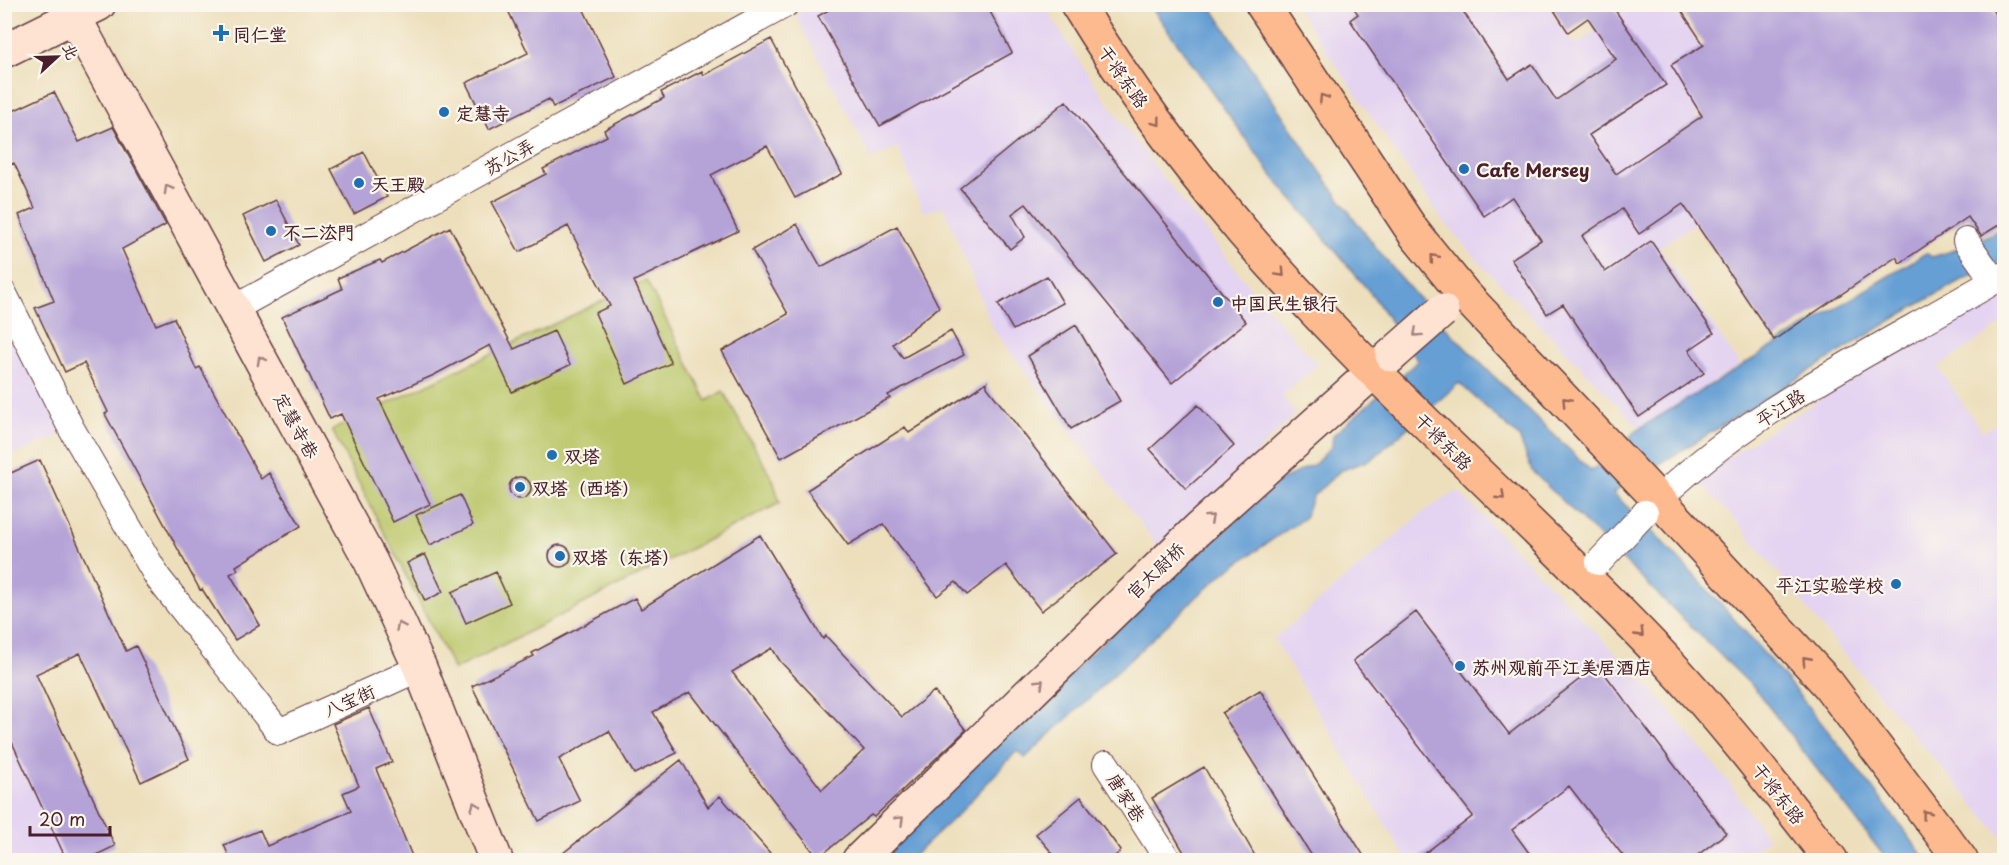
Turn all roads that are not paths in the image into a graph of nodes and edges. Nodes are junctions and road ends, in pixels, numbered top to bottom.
1 (786, 4) edge
2 (1077, 4) edge
3 (1262, 4) edge
4 (73, 8) edge
5 (4, 29) edge
6 (4, 51) edge
7 (1966, 241) dead end
8 (1996, 276) edge
9 (4, 294) edge
10 (1453, 302) junction
11 (233, 309) junction
12 (1384, 369) junction
13 (1651, 500) junction
14 (1592, 569) junction
15 (420, 668) junction
16 (1106, 764) dead end
17 (496, 861) edge
18 (859, 861) edge
19 (1168, 861) edge
20 (1831, 861) edge
21 (1961, 861) edge

1 - 11 street, 苏公弄
2 -> 12 main road, 干将东路
10 -> 3 main road
4 - 5 street
4 - 6 street
11 -> 4 street, 定慧寺巷
7 - 8 street
8 - 13 street, 平江路
9 - 15 street, 八宝街
10 -> 12 street, 官太尉桥, bridge
13 -> 10 main road
15 -> 11 street, 定慧寺巷
12 -> 14 main road, 干将东路
18 -> 12 street, 官太尉桥
13 - 14 street, 平江路, bridge
21 -> 13 main road
14 -> 20 main road, 干将东路
17 -> 15 street, 定慧寺巷
16 - 19 street, 唐家巷

